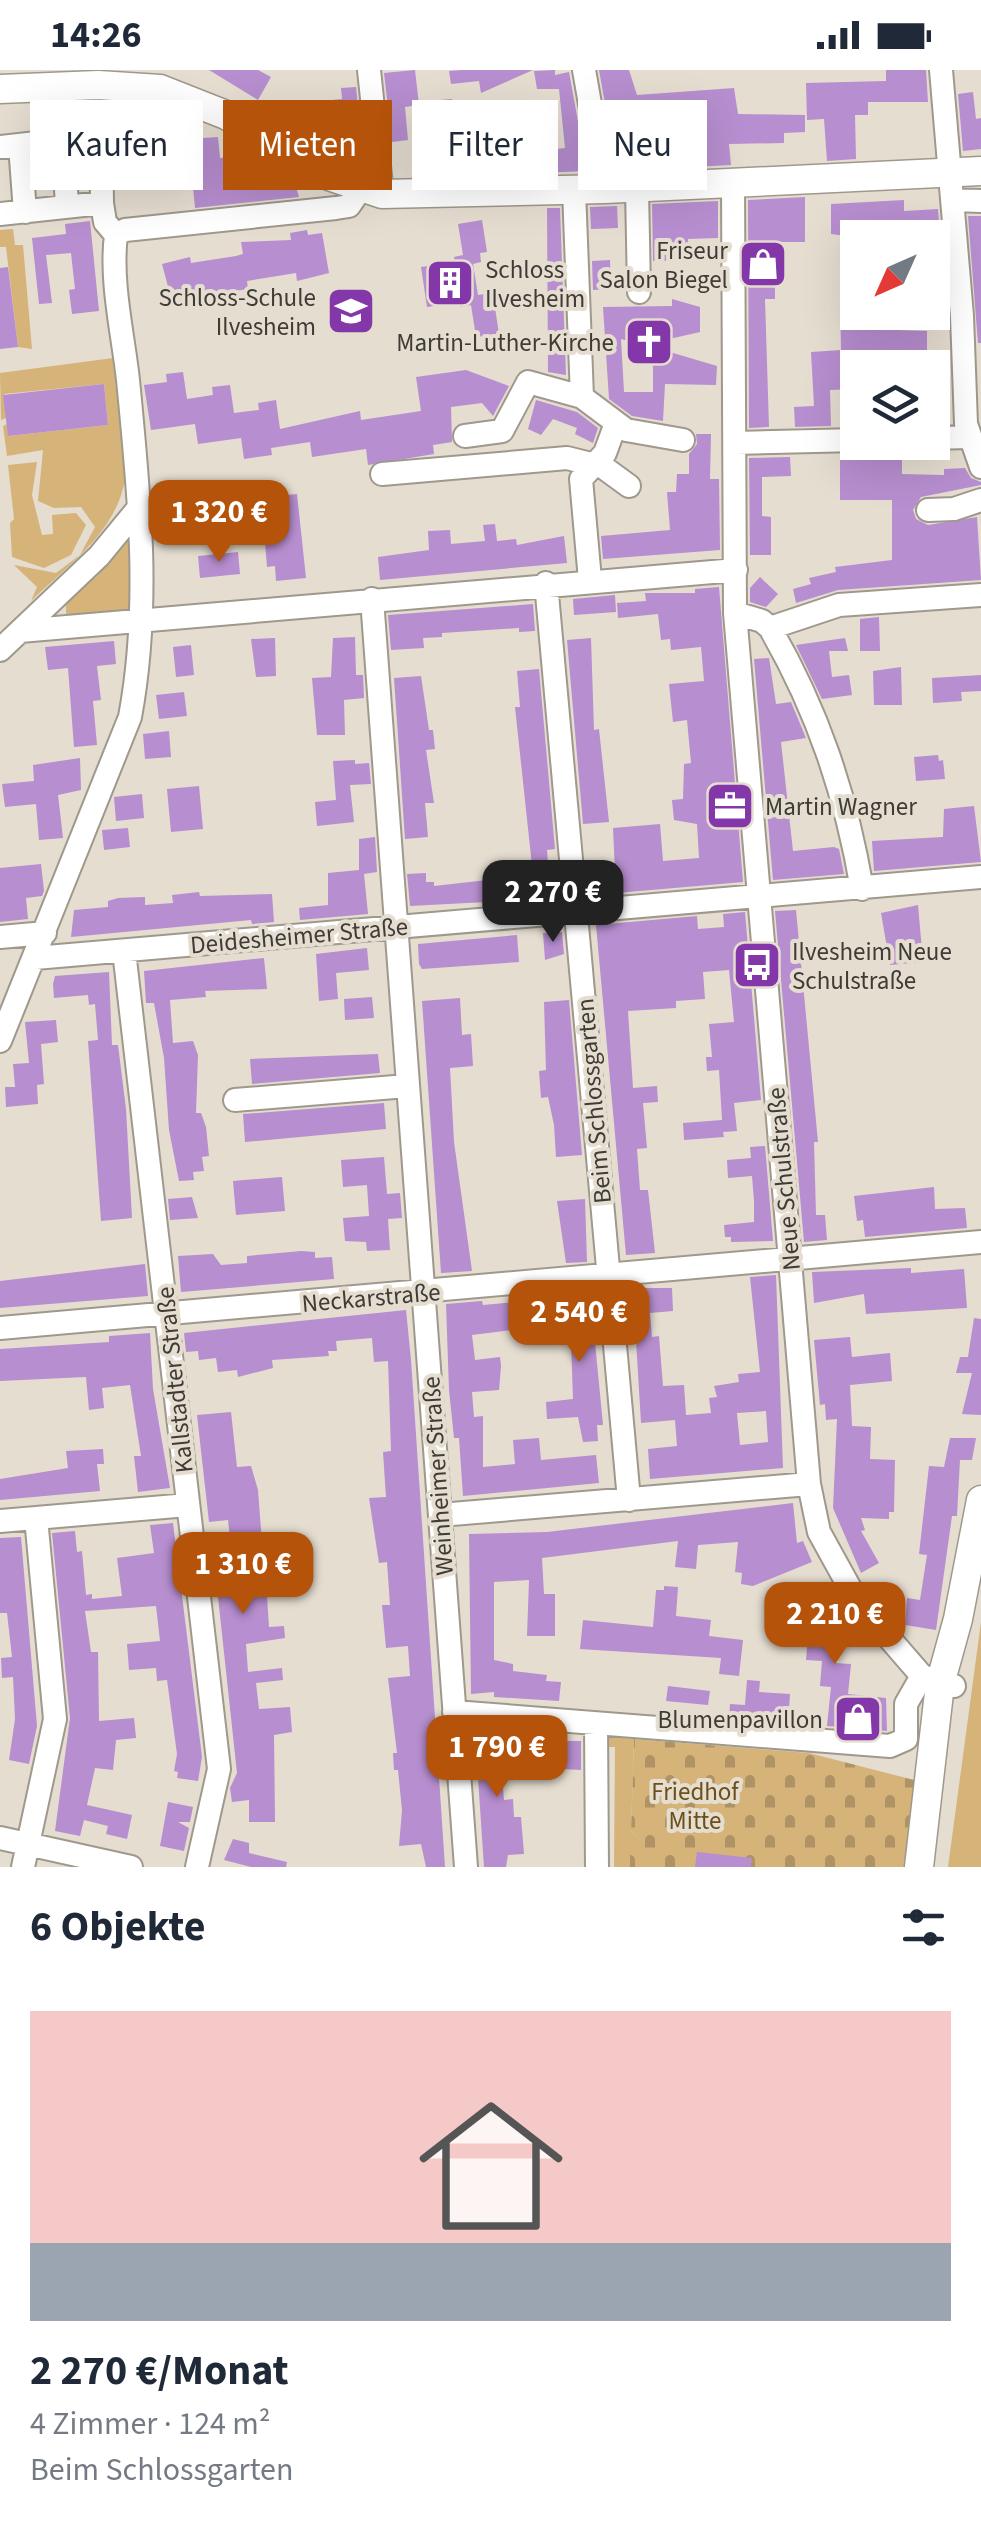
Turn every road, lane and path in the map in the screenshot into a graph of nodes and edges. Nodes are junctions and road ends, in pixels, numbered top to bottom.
1 (369, 70) edge
2 (584, 70) edge
3 (941, 70) edge
4 (8, 82) edge
5 (589, 100) edge
6 (10, 146) edge
7 (981, 170) edge
8 (734, 183) junction
9 (707, 184) edge
10 (951, 187) junction
11 (102, 190) edge
12 (574, 190) junction
13 (578, 190) edge
14 (637, 190) edge
15 (371, 192) junction
16 (981, 201) edge
17 (102, 202) junction
18 (68, 206) junction
19 (25, 212) junction
20 (0, 214) edge
21 (116, 235) junction
22 (640, 292) dead end
23 (582, 397) junction
24 (616, 423) junction
25 (465, 436) dead end
26 (968, 436) junction
27 (950, 437) edge
28 (683, 440) dead end
29 (840, 440) edge
30 (735, 443) junction
31 (980, 462) edge
32 (593, 465) junction
33 (382, 474) dead end
34 (629, 486) dead end
35 (981, 500) edge
36 (141, 505) junction
37 (928, 510) dead end
38 (736, 570) junction
39 (590, 580) junction
40 (546, 584) junction
41 (981, 595) edge
42 (372, 599) junction
43 (735, 613) junction
44 (142, 620) junction
45 (770, 628) junction
46 (20, 631) junction
47 (0, 650) edge
48 (981, 877) edge
49 (862, 889) junction
50 (759, 896) junction
51 (577, 909) junction
52 (397, 926) junction
53 (45, 933) junction
54 (0, 937) edge
55 (124, 951) junction
56 (35, 958) junction
57 (0, 1041) edge
58 (408, 1086) junction
59 (235, 1100) dead end
60 (981, 1242) edge
61 (789, 1255) junction
62 (608, 1274) junction
63 (424, 1293) junction
64 (167, 1314) junction
65 (0, 1328) edge
66 (809, 1484) junction
67 (629, 1500) junction
68 (981, 1500) edge
69 (188, 1505) junction
70 (440, 1515) junction
71 (36, 1518) junction
72 (0, 1521) edge
73 (939, 1682) junction
74 (454, 1712) junction
75 (596, 1724) junction
76 (0, 1838) edge
77 (25, 1856) edge
78 (131, 1867) edge
79 (198, 1867) edge
80 (466, 1867) edge
81 (597, 1867) edge
82 (920, 1867) edge
83 (933, 1867) edge

1 - 15 street
2 - 5 street
3 - 10 street
4 - 15 main road
6 - 18 street
6 - 19 street
7 - 10 main road
8 - 9 main road
8 - 10 main road
8 - 30 street, Neue Schulstraße
10 - 16 street
10 - 26 street
11 - 17 street
12 - 13 main road
12 - 15 main road
12 - 23 street
14 - 22 street
15 - 21 street
17 - 18 street
17 - 21 street
18 - 19 street
19 - 20 street
21 - 36 street
23 - 24 street
23 - 25 street
24 - 28 street
24 - 32 street
26 - 27 street
26 - 31 street
29 - 30 street
30 - 38 street, Neue Schulstraße
32 - 33 street
32 - 34 street
32 - 39 street
35 - 37 street
36 - 44 street
36 - 46 street
38 - 39 street
38 - 43 street, Neue Schulstraße
39 - 40 street
40 - 42 street
40 - 51 street, Beim Schlossgarten
41 - 45 street
42 - 44 street
42 - 52 street, Weinheimer Straße
43 - 45 street
43 - 50 street, Neue Schulstraße
44 - 46 street
44 - 53 street
45 - 49 street
46 - 47 street
48 - 49 street, Deidesheimer Straße
49 - 50 street, Deidesheimer Straße
50 - 51 street, Deidesheimer Straße
50 - 61 street, Neue Schulstraße
51 - 52 street, Deidesheimer Straße
51 - 62 street, Beim Schlossgarten
52 - 55 street, Deidesheimer Straße
52 - 58 street, Weinheimer Straße
53 - 54 street
53 - 56 street
55 - 56 street, Deidesheimer Straße
55 - 64 street, Kallstadter Straße
56 - 57 street
58 - 59 street
58 - 63 street, Weinheimer Straße
60 - 61 street, Neckarstraße
61 - 62 street, Neckarstraße
61 - 66 street, Neue Schulstraße
62 - 63 street, Neckarstraße
62 - 67 street, Beim Schlossgarten
63 - 64 street, Neckarstraße
63 - 70 street, Weinheimer Straße
64 - 65 street, Neckarstraße
64 - 69 street, Kallstadter Straße
66 - 67 street
66 - 73 street, Neue Schulstraße
67 - 70 street
68 - 73 main road
69 - 71 street
69 - 79 street, Kallstadter Straße
70 - 74 street, Weinheimer Straße
71 - 72 street
71 - 77 street
73 - 75 street
73 - 82 main road
73 - 83 main road
74 - 75 street
74 - 80 street, Weinheimer Straße
75 - 81 street
76 - 77 street
77 - 78 street

